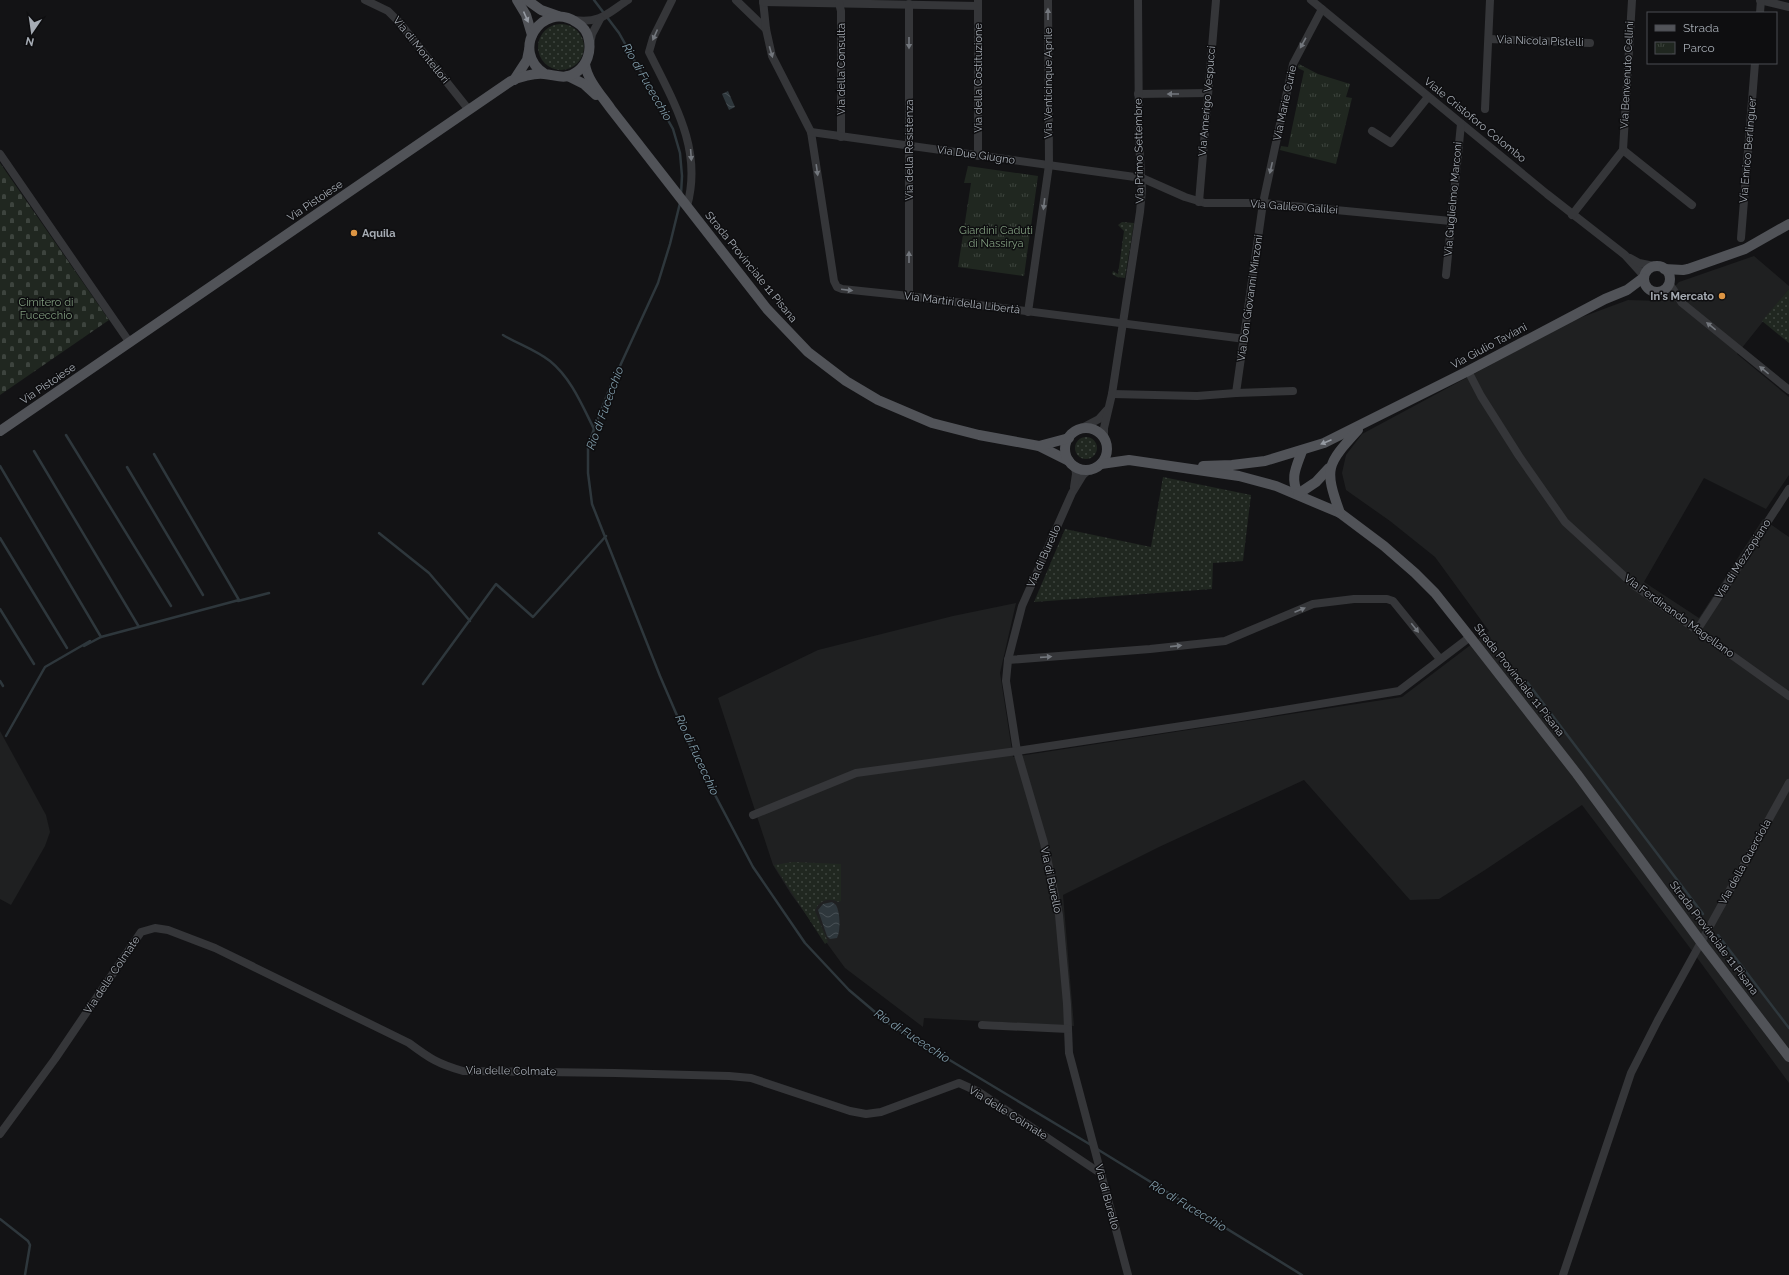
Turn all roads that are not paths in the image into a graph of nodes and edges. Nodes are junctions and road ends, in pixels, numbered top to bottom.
1 (365, 0) edge
2 (518, 0) edge
3 (527, 0) edge
4 (628, 0) edge
5 (672, 0) edge
6 (736, 0) edge
7 (1048, 0) edge
8 (1138, 0) edge
9 (1216, 0) edge
10 (1311, 0) edge
11 (1490, 0) edge
12 (1632, 0) edge
13 (1761, 0) edge
14 (763, 1) edge
15 (838, 3) junction
16 (978, 3) edge
17 (909, 4) junction
18 (1789, 6) edge
19 (1322, 9) junction
20 (1760, 12) edge
21 (567, 18) junction
22 (600, 19) junction
23 (766, 29) junction
24 (532, 34) junction
25 (1489, 39) junction
26 (1590, 44) dead end
27 (590, 47) junction
28 (529, 48) junction
29 (585, 64) junction
30 (1755, 64) edge
31 (545, 74) junction
32 (568, 76) junction
33 (514, 80) junction
34 (1138, 94) junction
35 (1208, 94) junction
36 (1428, 97) junction
37 (611, 109) junction
38 (469, 110) junction
39 (1486, 110) dead end
40 (1461, 124) junction
41 (1372, 131) dead end
42 (811, 132) junction
43 (841, 137) junction
44 (909, 146) junction
45 (1622, 150) junction
46 (0, 154) edge
47 (978, 156) junction
48 (1049, 165) junction
49 (1142, 178) junction
50 (1199, 202) junction
51 (1262, 203) junction
52 (1692, 205) dead end
53 (689, 209) junction
54 (1572, 214) junction
55 (1451, 221) junction
56 (1789, 224) edge
57 (1741, 238) dead end
58 (1625, 255) junction
59 (1654, 266) junction
60 (1664, 268) junction
61 (1683, 270) junction
62 (1446, 275) dead end
63 (1644, 277) junction
64 (1670, 282) junction
65 (1627, 290) junction
66 (1652, 292) junction
67 (909, 296) junction
68 (1028, 312) junction
69 (1122, 324) junction
70 (1245, 339) junction
71 (130, 343) junction
72 (1468, 371) junction
73 (1789, 390) edge
74 (1293, 391) dead end
75 (1236, 393) junction
76 (1112, 394) junction
77 (1107, 409) junction
78 (1362, 425) junction
79 (1078, 430) junction
80 (0, 431) edge
81 (1068, 438) junction
82 (1105, 441) junction
83 (1039, 446) junction
84 (1302, 451) junction
85 (1129, 460) junction
86 (1072, 464) junction
87 (1101, 464) junction
88 (1178, 466) junction
89 (1330, 468) junction
90 (1090, 470) junction
91 (1789, 489) edge
92 (1072, 493) junction
93 (1298, 494) junction
94 (1340, 513) junction
95 (1697, 630) junction
96 (1470, 637) junction
97 (1440, 659) junction
98 (1008, 660) junction
99 (1789, 696) edge
100 (1017, 751) junction
101 (1789, 783) edge
102 (753, 815) dead end
103 (1701, 942) junction
104 (982, 1025) dead end
105 (1068, 1029) junction
106 (1789, 1057) edge
107 (0, 1134) edge
108 (1100, 1173) junction
109 (1128, 1275) edge
110 (1563, 1275) edge

1 - 38 street, Via di Montellori
2 -> 24 main road
3 - 21 main road
4 - 22 street
5 -> 53 street
6 - 23 street
48 -> 7 street, Via Venticinque Aprile
8 - 34 street, Via Primo Settembre
9 - 35 street, Via Amerigo Vespucci
10 - 19 street, Viale Cristoforo Colombo
11 - 25 street
12 - 45 street, Via Benvenuto Cellini
13 - 18 street
13 - 20 street
14 - 15 street
14 - 23 street
15 - 17 street
15 - 43 street, Via della Consulta
16 - 17 street
16 - 47 street, Via della Costituzione
17 -> 44 street, Via della Resistenza
19 - 36 street, Viale Cristoforo Colombo
19 -> 51 street, Via Marie Curie
21 - 22 street
21 - 24 main road
21 - 27 main road
22 - 27 street
23 -> 42 street
24 - 28 main road
25 - 26 street, Via Nicola Pistelli
25 - 39 street
27 - 29 main road
28 - 31 main road
28 - 33 main road, Via Pistoiese
29 - 32 main road
29 - 37 main road, Strada Provinciale 11 Pisana
30 - 57 street, Via Enrico Berlinguer
31 - 32 main road
31 - 33 main road, Via Pistoiese
32 - 37 main road, Strada Provinciale 11 Pisana
33 - 38 main road, Via Pistoiese
35 -> 34 street
34 - 49 street, Via Primo Settembre
35 - 50 street, Via Amerigo Vespucci
36 - 40 street, Viale Cristoforo Colombo
36 - 41 street
37 - 53 main road, Strada Provinciale 11 Pisana
38 - 71 main road, Via Pistoiese
40 - 54 street, Viale Cristoforo Colombo
40 - 55 street, Via Guglielmo Marconi
42 - 43 street, Via Due Giugno
42 -> 67 street, Via Martiri della Libertà
43 - 44 street, Via Due Giugno
44 - 47 street, Via Due Giugno
67 -> 44 street, Via della Resistenza
45 - 52 street
45 - 54 street
46 - 71 street
47 - 48 street, Via Due Giugno
48 - 49 street, Via Due Giugno
48 -> 68 street, Via Venticinque Aprile
49 - 50 street, Via Galileo Galilei
49 - 69 street, Via Primo Settembre
50 - 51 street, Via Galileo Galilei
51 - 55 street, Via Galileo Galilei
51 - 70 street, Via Don Giovanni Minzoni
53 - 83 main road, Strada Provinciale 11 Pisana
54 - 58 street, Viale Cristoforo Colombo
55 - 62 street, Via Guglielmo Marconi
56 - 61 main road
58 - 59 street, Viale Cristoforo Colombo
58 - 63 street, Viale Cristoforo Colombo
59 - 60 main road, Viale Cristoforo Colombo
59 - 63 main road
60 - 61 main road
60 - 64 main road
61 - 64 main road
63 - 65 main road, Via Giulio Taviani
63 - 66 main road, Viale Cristoforo Colombo
64 - 66 main road
73 -> 64 street
65 - 66 main road, Via Giulio Taviani
65 - 72 main road, Via Giulio Taviani
67 - 68 street, Via Martiri della Libertà
68 - 69 street, Via Martiri della Libertà
69 - 70 street, Via Martiri della Libertà
69 - 76 street
70 - 75 street, Via Don Giovanni Minzoni
71 - 80 main road, Via Pistoiese
72 - 78 main road, Via Giulio Taviani
72 - 95 street, Via Ferdinando Magellano
74 - 75 street
75 - 76 street
76 - 77 street
77 - 79 street
77 - 82 street
78 -> 84 main road, Via Giulio Taviani
78 - 89 main road, Via Giulio Taviani
79 - 81 main road, Strada Provinciale 11 Pisana
79 - 82 main road, Strada Provinciale 11 Pisana
81 - 83 main road, Strada Provinciale 11 Pisana
81 - 86 main road
82 - 85 main road, Strada Provinciale 11 Pisana
82 - 87 main road
83 - 86 main road, Strada Provinciale 11 Pisana
84 - 88 main road, Via Giulio Taviani
84 - 93 main road
85 - 87 main road, Strada Provinciale 11 Pisana
85 - 88 main road, Strada Provinciale 11 Pisana
86 - 90 main road, Strada Provinciale 11 Pisana
86 - 92 street, Via di Burello
87 - 90 main road, Strada Provinciale 11 Pisana
88 - 93 main road, Strada Provinciale 11 Pisana
89 - 93 main road, Via Giulio Taviani
89 - 94 main road
90 - 92 street, Via di Burello
91 - 95 street, Via di Mezzopiano
92 - 98 street, Via di Burello
93 - 94 main road, Strada Provinciale 11 Pisana
94 - 96 main road, Strada Provinciale 11 Pisana
95 - 99 street, Via Ferdinando Magellano
96 - 97 street
96 - 103 main road, Strada Provinciale 11 Pisana
98 -> 97 street
97 - 100 street
98 - 100 street, Via di Burello
100 - 102 street
100 - 105 street, Via di Burello
101 - 103 street, Via della Querciola
103 - 106 main road, Strada Provinciale 11 Pisana
103 - 110 street, Via della Querciola
104 - 105 street
105 - 108 street, Via di Burello
107 - 108 street, Via delle Colmate
108 - 109 street, Via di Burello

